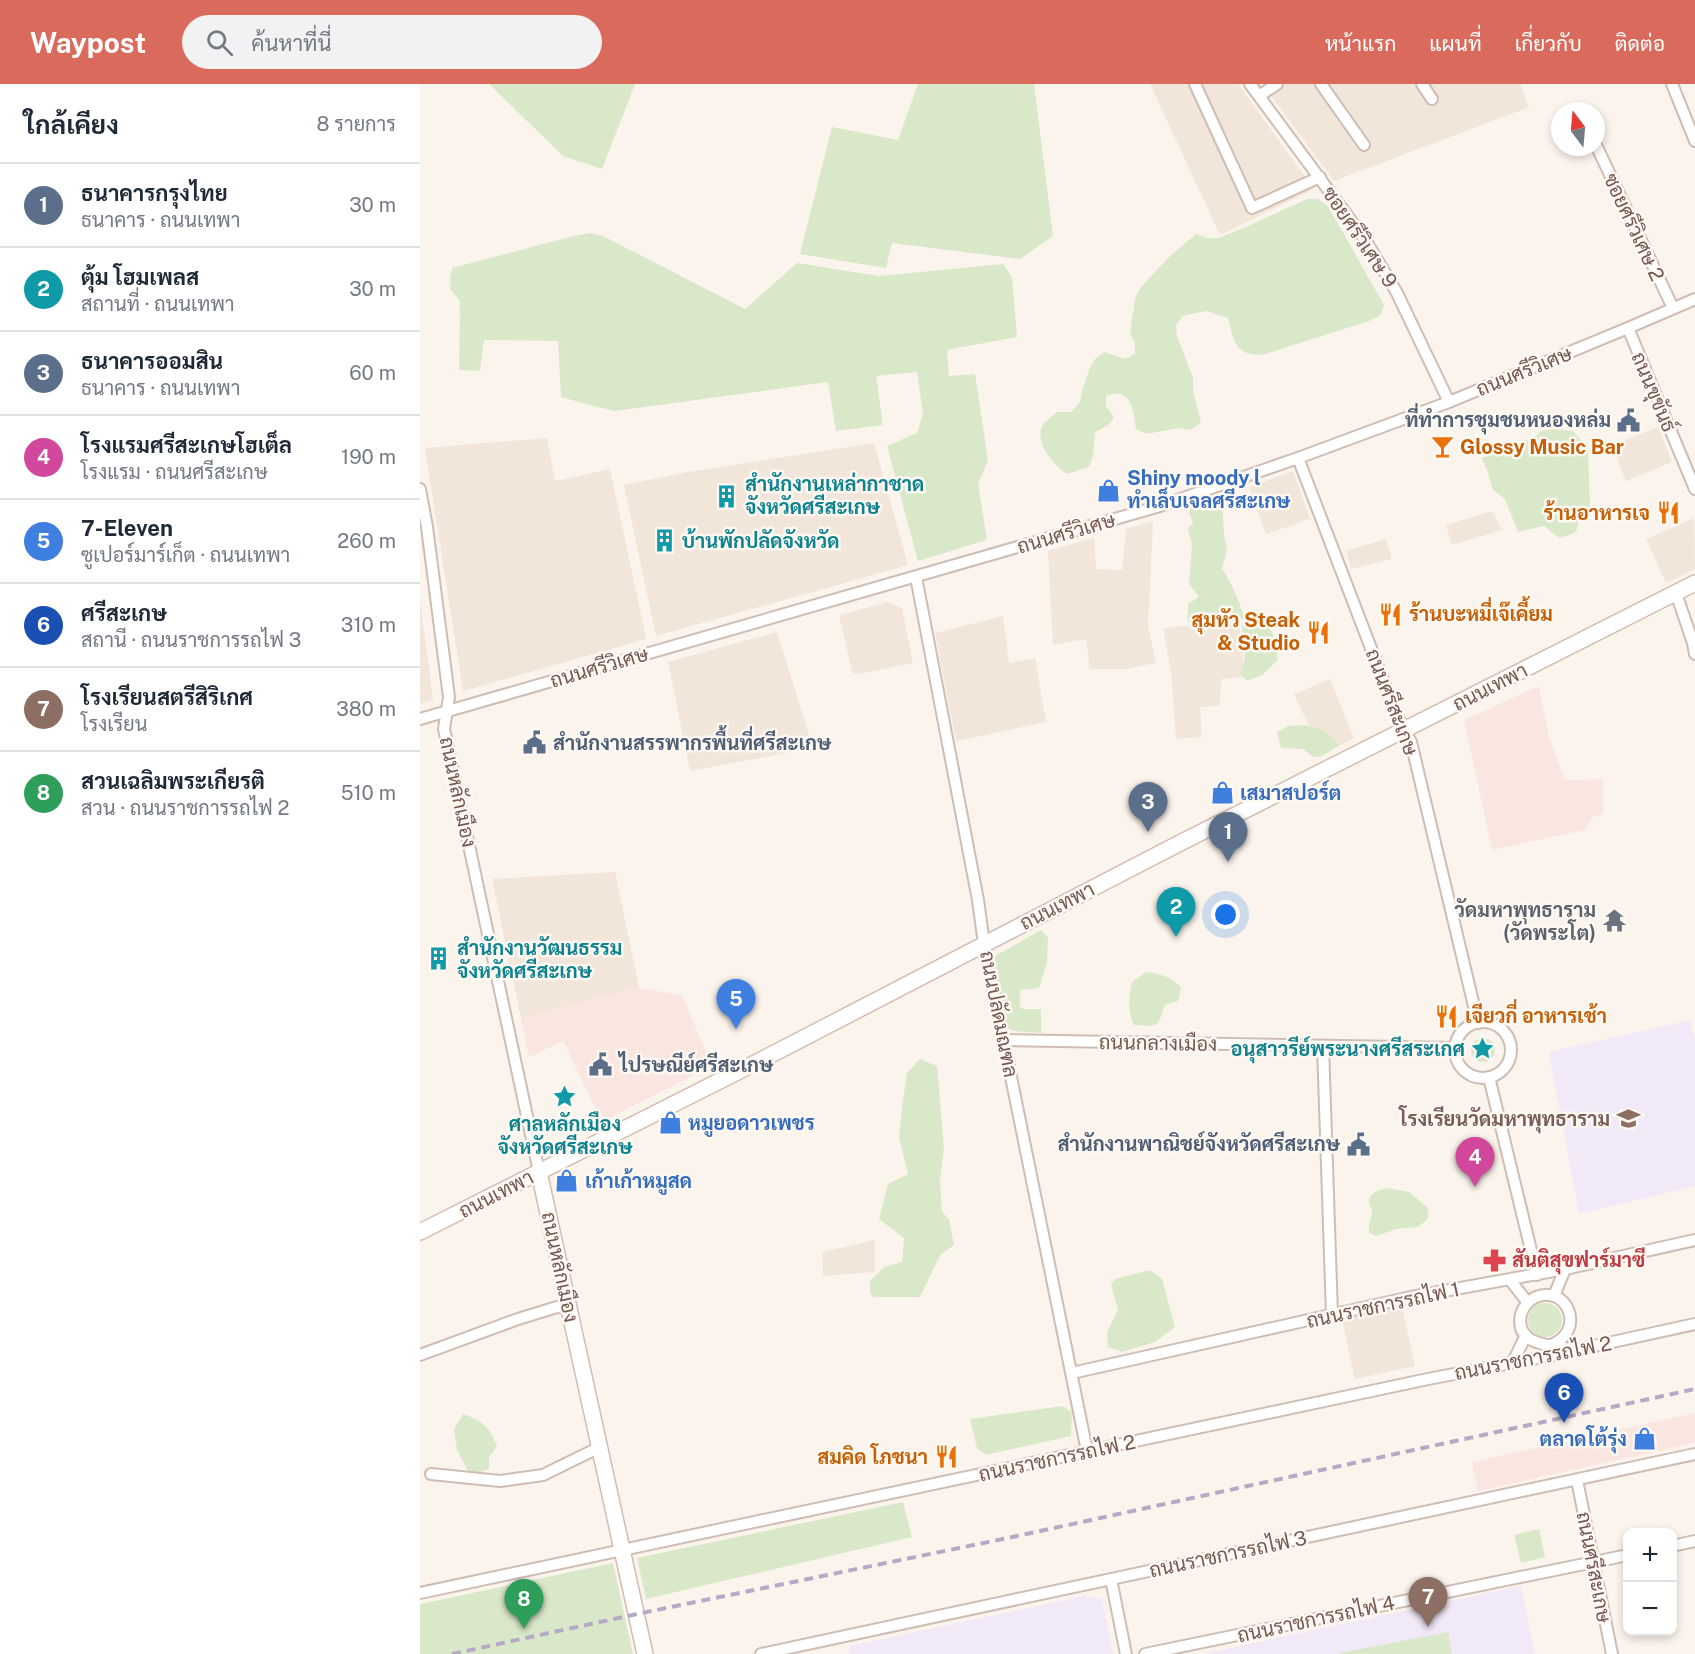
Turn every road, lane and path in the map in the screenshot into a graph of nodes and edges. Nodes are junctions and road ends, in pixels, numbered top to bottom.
1 (1194, 84) edge
2 (1250, 84) edge
3 (1277, 84) edge
4 (1321, 84) edge
5 (1422, 84) edge
6 (1672, 84) edge
7 (1259, 96) junction
8 (1432, 99) dead end
9 (1695, 141) edge
10 (1364, 146) dead end
11 (1601, 156) edge
12 (1320, 177) junction
13 (1695, 298) edge
14 (1672, 308) junction
15 (1628, 328) junction
16 (1449, 402) junction
17 (1298, 458) junction
18 (420, 489) edge
19 (1695, 489) edge
20 (423, 528) edge
21 (916, 577) junction
22 (1695, 583) edge
23 (1676, 593) junction
24 (1695, 654) edge
25 (446, 711) junction
26 (420, 719) edge
27 (1405, 730) junction
28 (984, 944) junction
29 (1478, 1023) junction
30 (1004, 1040) junction
31 (1323, 1046) junction
32 (1455, 1048) junction
33 (1489, 1077) junction
34 (539, 1172) junction
35 (420, 1232) edge
36 (1695, 1240) edge
37 (1566, 1269) junction
38 (1536, 1275) junction
39 (1510, 1280) junction
40 (1554, 1296) junction
41 (1528, 1302) junction
42 (569, 1308) junction
43 (1332, 1315) junction
44 (1695, 1324) edge
45 (1526, 1335) junction
46 (1552, 1350) junction
47 (420, 1355) edge
48 (1513, 1362) junction
49 (1071, 1372) junction
50 (600, 1447) junction
51 (1088, 1451) junction
52 (1695, 1454) edge
53 (431, 1474) dead end
54 (1577, 1480) junction
55 (1695, 1541) edge
56 (1677, 1545) edge
57 (622, 1550) junction
58 (1623, 1556) edge
59 (1593, 1562) junction
60 (1112, 1579) junction
61 (420, 1593) edge
62 (645, 1654) edge
63 (761, 1654) edge
64 (1126, 1654) edge
65 (1145, 1654) edge
66 (1612, 1654) edge

1 - 12 street
2 - 7 street, ซอยศรีวิเศษ 9
3 - 7 street
4 - 10 street
5 - 8 street
6 - 9 street
7 - 12 street, ซอยศรีวิเศษ 9
11 - 14 street, ซอยศรีวิเศษ 2
12 - 16 street, ซอยศรีวิเศษ 9
13 - 14 street, ถนนศรีวิเศษ
14 - 15 street, ถนนศรีวิเศษ
15 - 16 street, ถนนศรีวิเศษ
15 - 19 street, ถนนขุขันธ์
16 - 17 street, ถนนศรีวิเศษ
17 - 21 street, ถนนศรีวิเศษ
17 - 27 street, ถนนศรีสะเกษ
18 - 20 street, ถนนหลักเมือง
20 - 25 street, ถนนหลักเมือง
21 - 25 street, ถนนศรีวิเศษ
21 - 28 street, ถนนปลัดมณฑล
22 - 23 main road, ถนนเทพา
23 - 24 street
23 - 27 main road, ถนนเทพา
25 - 26 street, ถนนศรีวิเศษ
25 - 34 street, ถนนหลักเมือง
27 - 28 main road, ถนนเทพา
27 - 29 street, ถนนศรีสะเกษ
28 - 30 street, ถนนปลัดมณฑล
28 - 34 main road, ถนนเทพา
29 - 32 street
29 - 33 street
30 - 31 street, ถนนกลางเมือง
30 - 49 street, ถนนปลัดมณฑล
31 - 32 street, ถนนกลางเมือง
31 - 43 street
32 - 33 street
33 - 38 street
34 - 35 main road, ถนนเทพา
34 - 42 main road, ถนนหลักเมือง
36 - 37 street, ถนนราชการรถไฟ 1
37 - 38 street, ถนนราชการรถไฟ 1
37 - 40 street
38 - 39 street, ถนนราชการรถไฟ 1
39 - 41 street
39 - 43 street, ถนนราชการรถไฟ 1
40 - 41 street
40 - 46 street
41 - 45 street
42 - 47 street
42 - 50 main road, ถนนหลักเมือง
43 - 49 street, ถนนราชการรถไฟ 1
44 - 46 street, ถนนราชการรถไฟ 2
45 - 46 street
45 - 48 street
46 - 48 street, ถนนราชการรถไฟ 2
48 - 51 street, ถนนราชการรถไฟ 2
49 - 51 street, ถนนปลัดมณฑล
50 - 53 street
50 - 57 main road, ถนนหลักเมือง
51 - 57 street, ถนนราชการรถไฟ 2
52 - 54 street, ถนนราชการรถไฟ 3
54 - 59 street, ถนนศรีสะเกษ
54 - 60 street, ถนนราชการรถไฟ 3
55 - 56 street
57 - 61 street, ถนนราชการรถไฟ 2
57 - 62 main road, ถนนหลักเมือง
58 - 59 street, ถนนราชการรถไฟ 4
59 - 65 street, ถนนราชการรถไฟ 4
59 - 66 street, ถนนศรีสะเกษ
60 - 63 street, ถนนราชการรถไฟ 3
60 - 64 street

